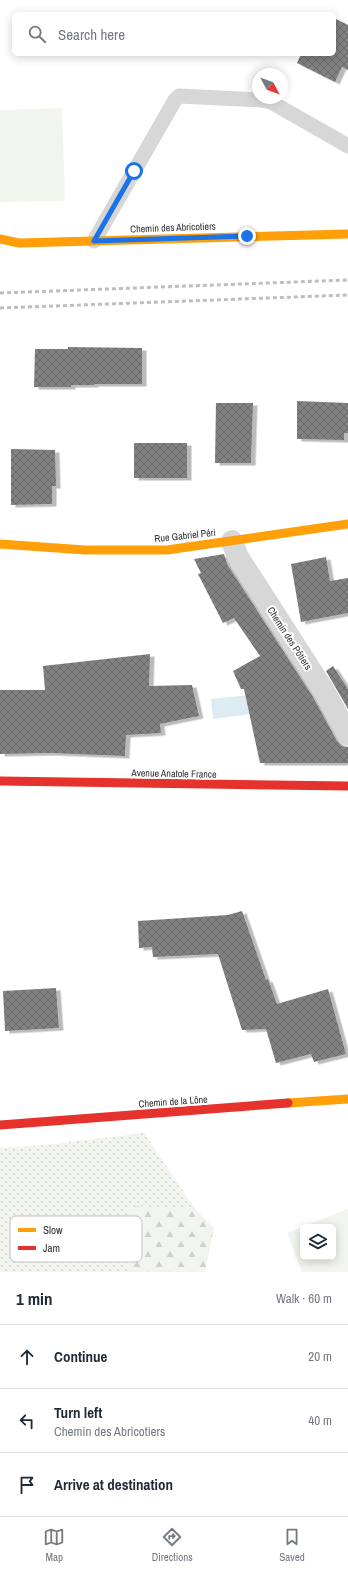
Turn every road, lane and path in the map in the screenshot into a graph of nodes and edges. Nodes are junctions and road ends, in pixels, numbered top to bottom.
1 (348, 146) edge
2 (348, 234) edge
3 (0, 239) edge
4 (94, 241) junction
5 (348, 524) edge
6 (232, 541) junction
7 (0, 544) edge
8 (348, 735) edge
9 (0, 781) edge
10 (348, 786) edge
11 (348, 1100) edge
12 (0, 1126) edge

1 - 4 lane
2 - 4 street, Chemin des Abricotiers
3 - 4 street, Chemin des Abricotiers
5 - 6 street, Rue Gabriel Péri
6 - 7 street, Rue Gabriel Péri
6 - 8 street, Chemin des Pôtiers
9 - 10 street, Avenue Anatole France
11 - 12 street, Chemin de la Lône

